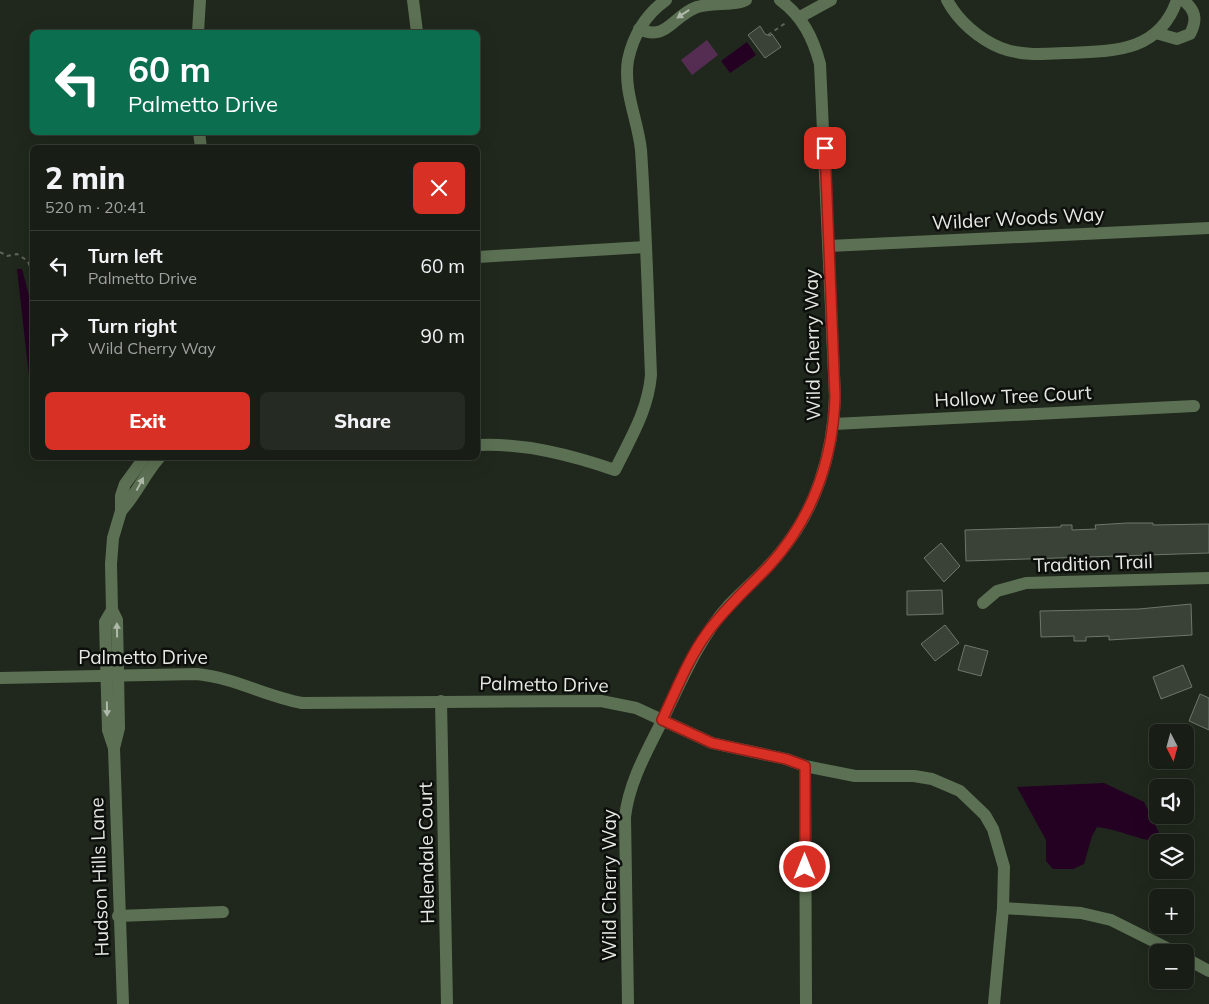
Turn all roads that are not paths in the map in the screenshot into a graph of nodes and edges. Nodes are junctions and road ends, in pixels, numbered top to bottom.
1 (200, 0) edge
2 (413, 0) edge
3 (746, 0) edge
4 (780, 0) edge
5 (831, 0) edge
6 (947, 0) edge
7 (1177, 0) edge
8 (1183, 0) edge
9 (660, 2) edge
10 (795, 18) junction
11 (639, 29) junction
12 (198, 30) edge
13 (417, 30) edge
14 (1156, 33) junction
15 (1209, 228) edge
16 (829, 246) junction
17 (645, 247) junction
18 (480, 257) edge
19 (1194, 406) dead end
20 (834, 424) junction
21 (480, 445) edge
22 (143, 460) edge
23 (157, 460) edge
24 (121, 511) junction
25 (1209, 578) edge
26 (984, 603) dead end
27 (112, 675) junction
28 (4, 678) edge
29 (442, 701) junction
30 (662, 720) junction
31 (805, 766) junction
32 (1003, 908) junction
33 (223, 912) dead end
34 (118, 916) junction
35 (1159, 944) edge
36 (1194, 963) edge
37 (1209, 971) edge
38 (123, 1004) edge
39 (447, 1004) edge
40 (628, 1004) edge
41 (806, 1004) edge
42 (994, 1004) edge

1 - 12 street
2 - 13 street
3 -> 11 street
4 - 10 street, Wild Cherry Way
5 - 10 street
6 - 14 street
7 - 14 street
8 - 14 street
9 - 11 street
10 - 16 street, Wild Cherry Way
11 - 17 street
15 - 16 street, Wilder Woods Way
16 - 20 street, Wild Cherry Way
17 - 18 street
17 - 21 street
19 - 20 street, Hollow Tree Court
20 - 30 street, Wild Cherry Way
22 - 24 street, Hudson Hills Lane
24 -> 23 street, Hudson Hills Lane
24 - 27 street, Hudson Hills Lane
25 - 26 street, Tradition Trail
27 - 28 street, Palmetto Drive
27 - 29 street, Palmetto Drive
27 - 34 street, Hudson Hills Lane
29 - 30 street, Palmetto Drive
29 - 39 street, Helendale Court
30 - 31 street, Palmetto Drive
30 - 40 street, Wild Cherry Way
31 - 32 street, Palmetto Drive
31 - 41 street
32 - 35 street
32 - 42 street, Palmetto Drive
33 - 34 street
34 - 38 street, Hudson Hills Lane
36 - 37 street

